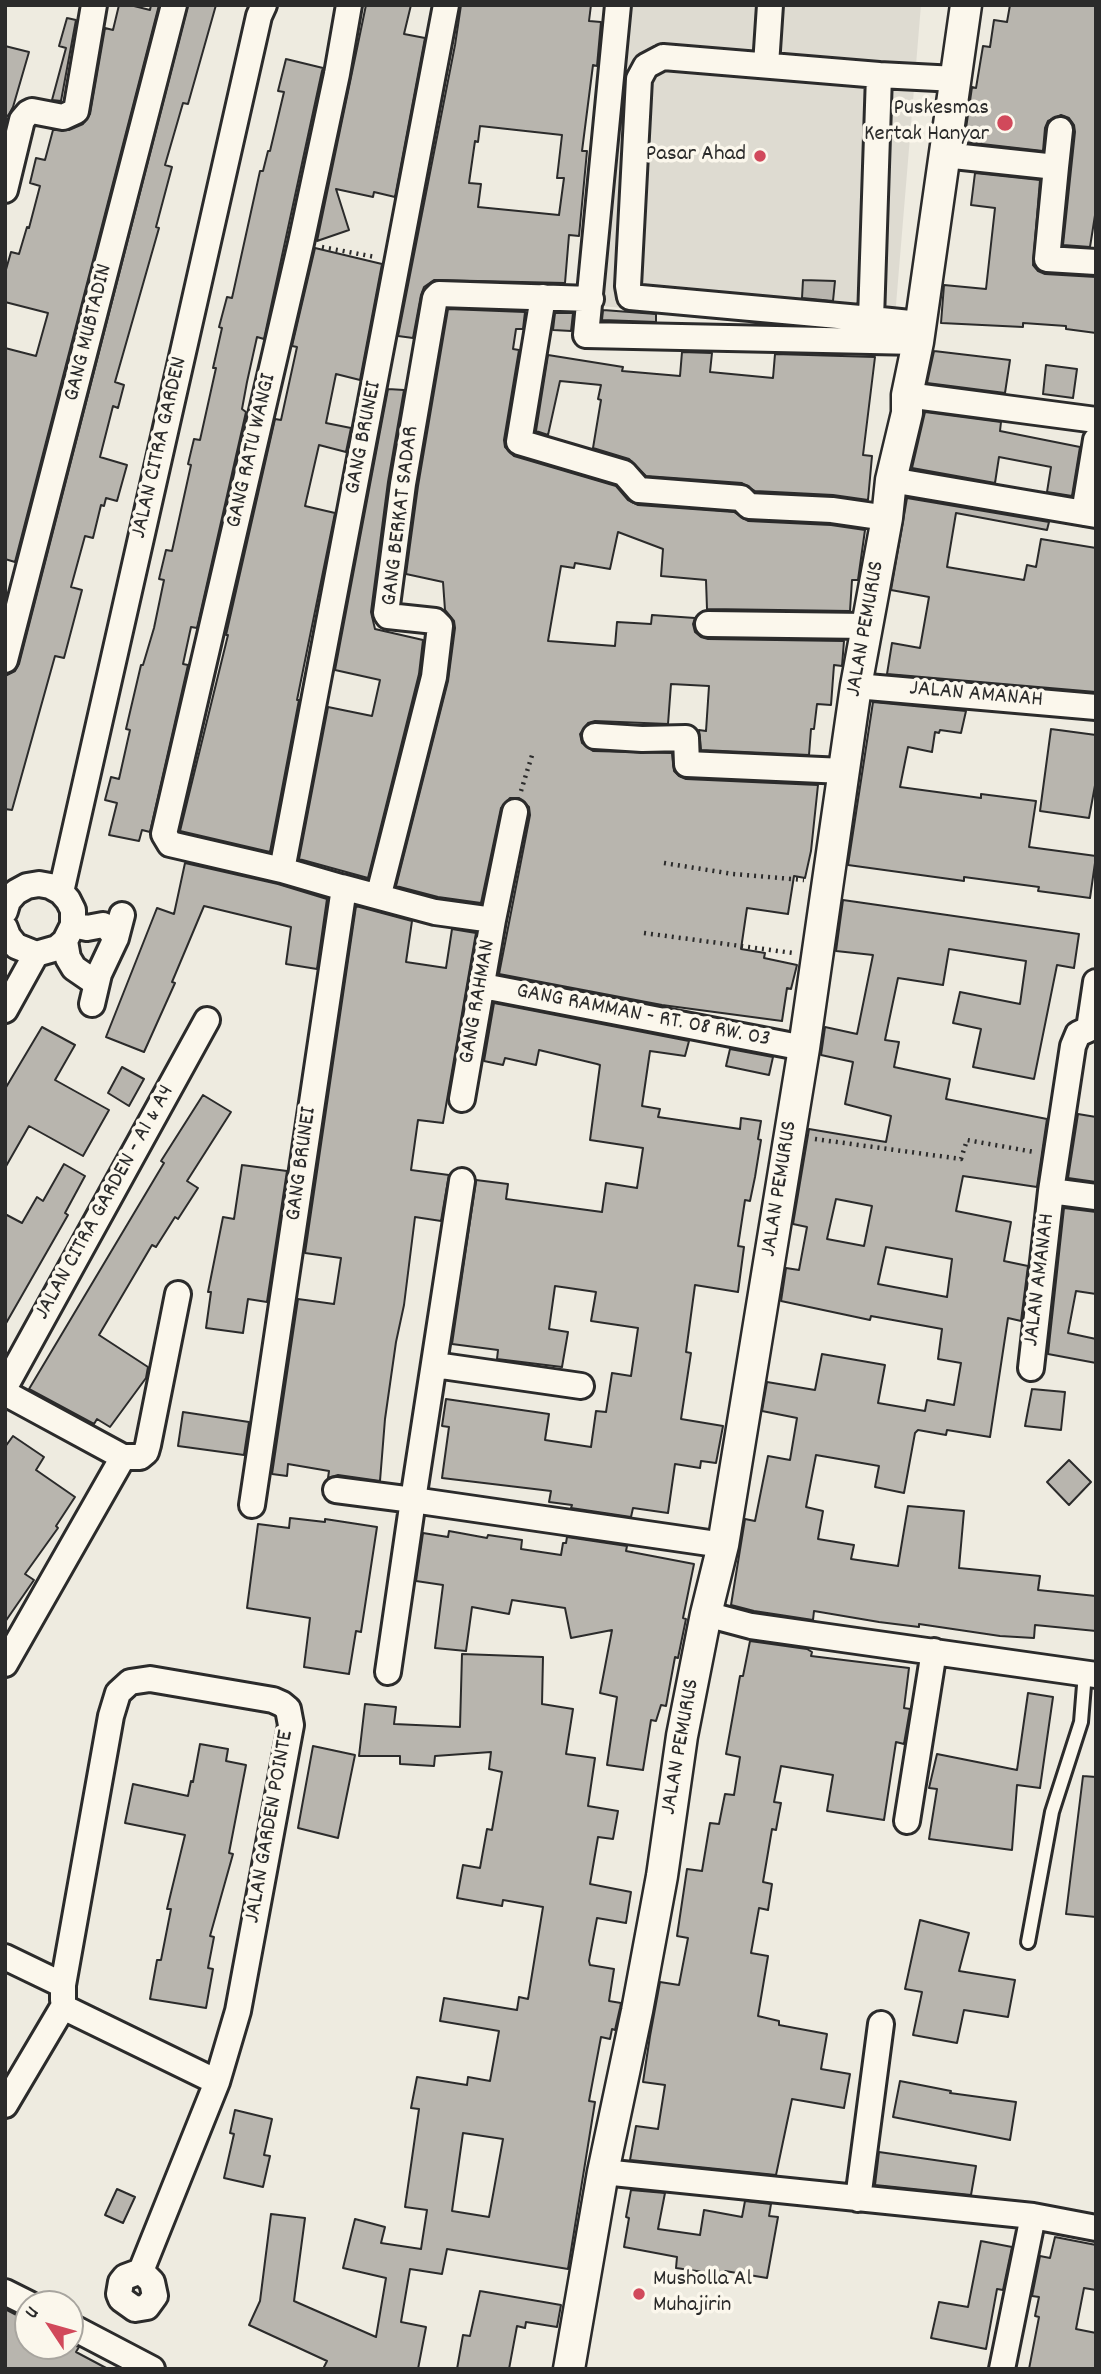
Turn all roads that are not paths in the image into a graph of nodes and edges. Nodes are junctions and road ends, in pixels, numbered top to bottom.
1 (94, 5) edge
2 (174, 5) edge
3 (264, 5) edge
4 (349, 5) edge
5 (446, 5) edge
6 (618, 5) edge
7 (770, 5) edge
8 (966, 5) edge
9 (766, 65) junction
10 (879, 75) junction
11 (956, 79) junction
12 (1060, 130) dead end
13 (944, 155) junction
14 (1056, 167) junction
15 (5, 190) edge
16 (1096, 262) edge
17 (543, 297) junction
18 (591, 299) junction
19 (870, 319) junction
20 (919, 333) junction
21 (906, 396) junction
22 (1096, 420) edge
23 (1096, 440) edge
24 (891, 480) junction
25 (1090, 514) edge
26 (887, 518) junction
27 (708, 624) dead end
28 (867, 625) junction
29 (5, 660) edge
30 (856, 686) junction
31 (1096, 707) edge
32 (595, 736) dead end
33 (844, 771) junction
34 (515, 812) road end
35 (282, 870) junction
36 (381, 886) dead end
37 (342, 887) junction
38 (61, 892) junction
39 (6, 904) edge
40 (493, 920) junction
41 (69, 933) junction
42 (6, 935) edge
43 (36, 954) junction
44 (99, 974) junction
45 (1096, 982) edge
46 (483, 986) junction
47 (92, 1004) dead end
48 (5, 1010) edge
49 (207, 1020) dead end
50 (804, 1048) junction
51 (462, 1099) dead end
52 (462, 1181) dead end
53 (1051, 1191) junction
54 (1096, 1197) edge
55 (178, 1294) dead end
56 (435, 1365) junction
57 (1031, 1368) dead end
58 (581, 1386) dead end
59 (5, 1387) edge
60 (5, 1393) edge
61 (127, 1457) junction
62 (336, 1490) dead end
63 (413, 1500) junction
64 (252, 1505) dead end
65 (723, 1545) junction
66 (706, 1614) junction
67 (934, 1651) junction
68 (5, 1664) edge
69 (388, 1672) dead end
70 (1091, 1674) edge
71 (907, 1821) dead end
72 (1028, 1942) dead end
73 (5, 1957) edge
74 (63, 1996) junction
75 (881, 2024) dead end
76 (217, 2082) junction
77 (5, 2105) edge
78 (603, 2172) junction
79 (859, 2199) junction
80 (1033, 2216) junction
81 (1096, 2228) edge
82 (141, 2271) dead end
83 (84, 2333) edge
84 (152, 2369) edge
85 (569, 2369) edge
86 (1002, 2369) edge

1 - 15 street
2 - 29 street, GANG MUBTADIN
3 - 38 street, JALAN CITRA GARDEN
4 - 35 street, GANG RATU WANGI
5 - 35 street, GANG BRUNEI
6 - 18 street
7 - 9 street
8 - 11 street, JALAN PEMURUS
9 - 10 street
9 - 19 street
10 - 11 street
10 - 19 street
11 - 13 street, JALAN PEMURUS
12 - 14 street
13 - 14 street
13 - 20 street, JALAN PEMURUS
14 - 16 street
17 - 18 street, GANG BERKAT SADAR
17 - 26 street
17 - 36 street, GANG BERKAT SADAR
18 - 20 street
19 - 20 street
20 - 21 street, JALAN PEMURUS
21 - 22 street
21 - 24 street, JALAN PEMURUS
23 - 25 street
24 - 25 street
24 - 26 street, JALAN PEMURUS
26 - 28 street, JALAN PEMURUS
27 - 28 street
28 - 30 street, JALAN PEMURUS
30 - 31 street, JALAN AMANAH
30 - 33 street, JALAN PEMURUS
32 - 33 street
33 - 50 street, JALAN PEMURUS
34 - 40 street
35 - 37 street
37 - 40 street, GANG RAHMAN
37 - 64 street, GANG BRUNEI
38 - 39 street
38 - 41 street
40 - 46 street, GANG RAHMAN
41 - 43 street
41 - 44 street
41 - 44 street
42 - 43 street
43 - 48 street
44 - 47 street
45 - 53 street, JALAN AMANAH
46 - 50 street, GANG RAMMAN - RT. 08 RW. 03
46 - 51 street, GANG RAHMAN
49 - 59 street, JALAN CITRA GARDEN - A1 & A4
50 - 65 street, JALAN PEMURUS
52 - 56 street
53 - 54 street, JALAN AMANAH
53 - 57 street, JALAN AMANAH
55 - 61 street
56 - 58 street
56 - 63 street
60 - 61 street
61 - 68 street
62 - 63 street
63 - 65 street
63 - 69 street
65 - 66 street, JALAN PEMURUS
66 - 67 street
66 - 78 street, JALAN PEMURUS
67 - 70 street
67 - 71 street
70 - 72 lane
73 - 74 street
74 - 76 street
74 - 76 street, JALAN GARDEN POINTE
74 - 77 street
75 - 79 street
76 - 82 street, JALAN GARDEN POINTE
78 - 79 street
78 - 85 street, JALAN PEMURUS
79 - 80 street
80 - 81 street
80 - 86 street
83 - 84 street

